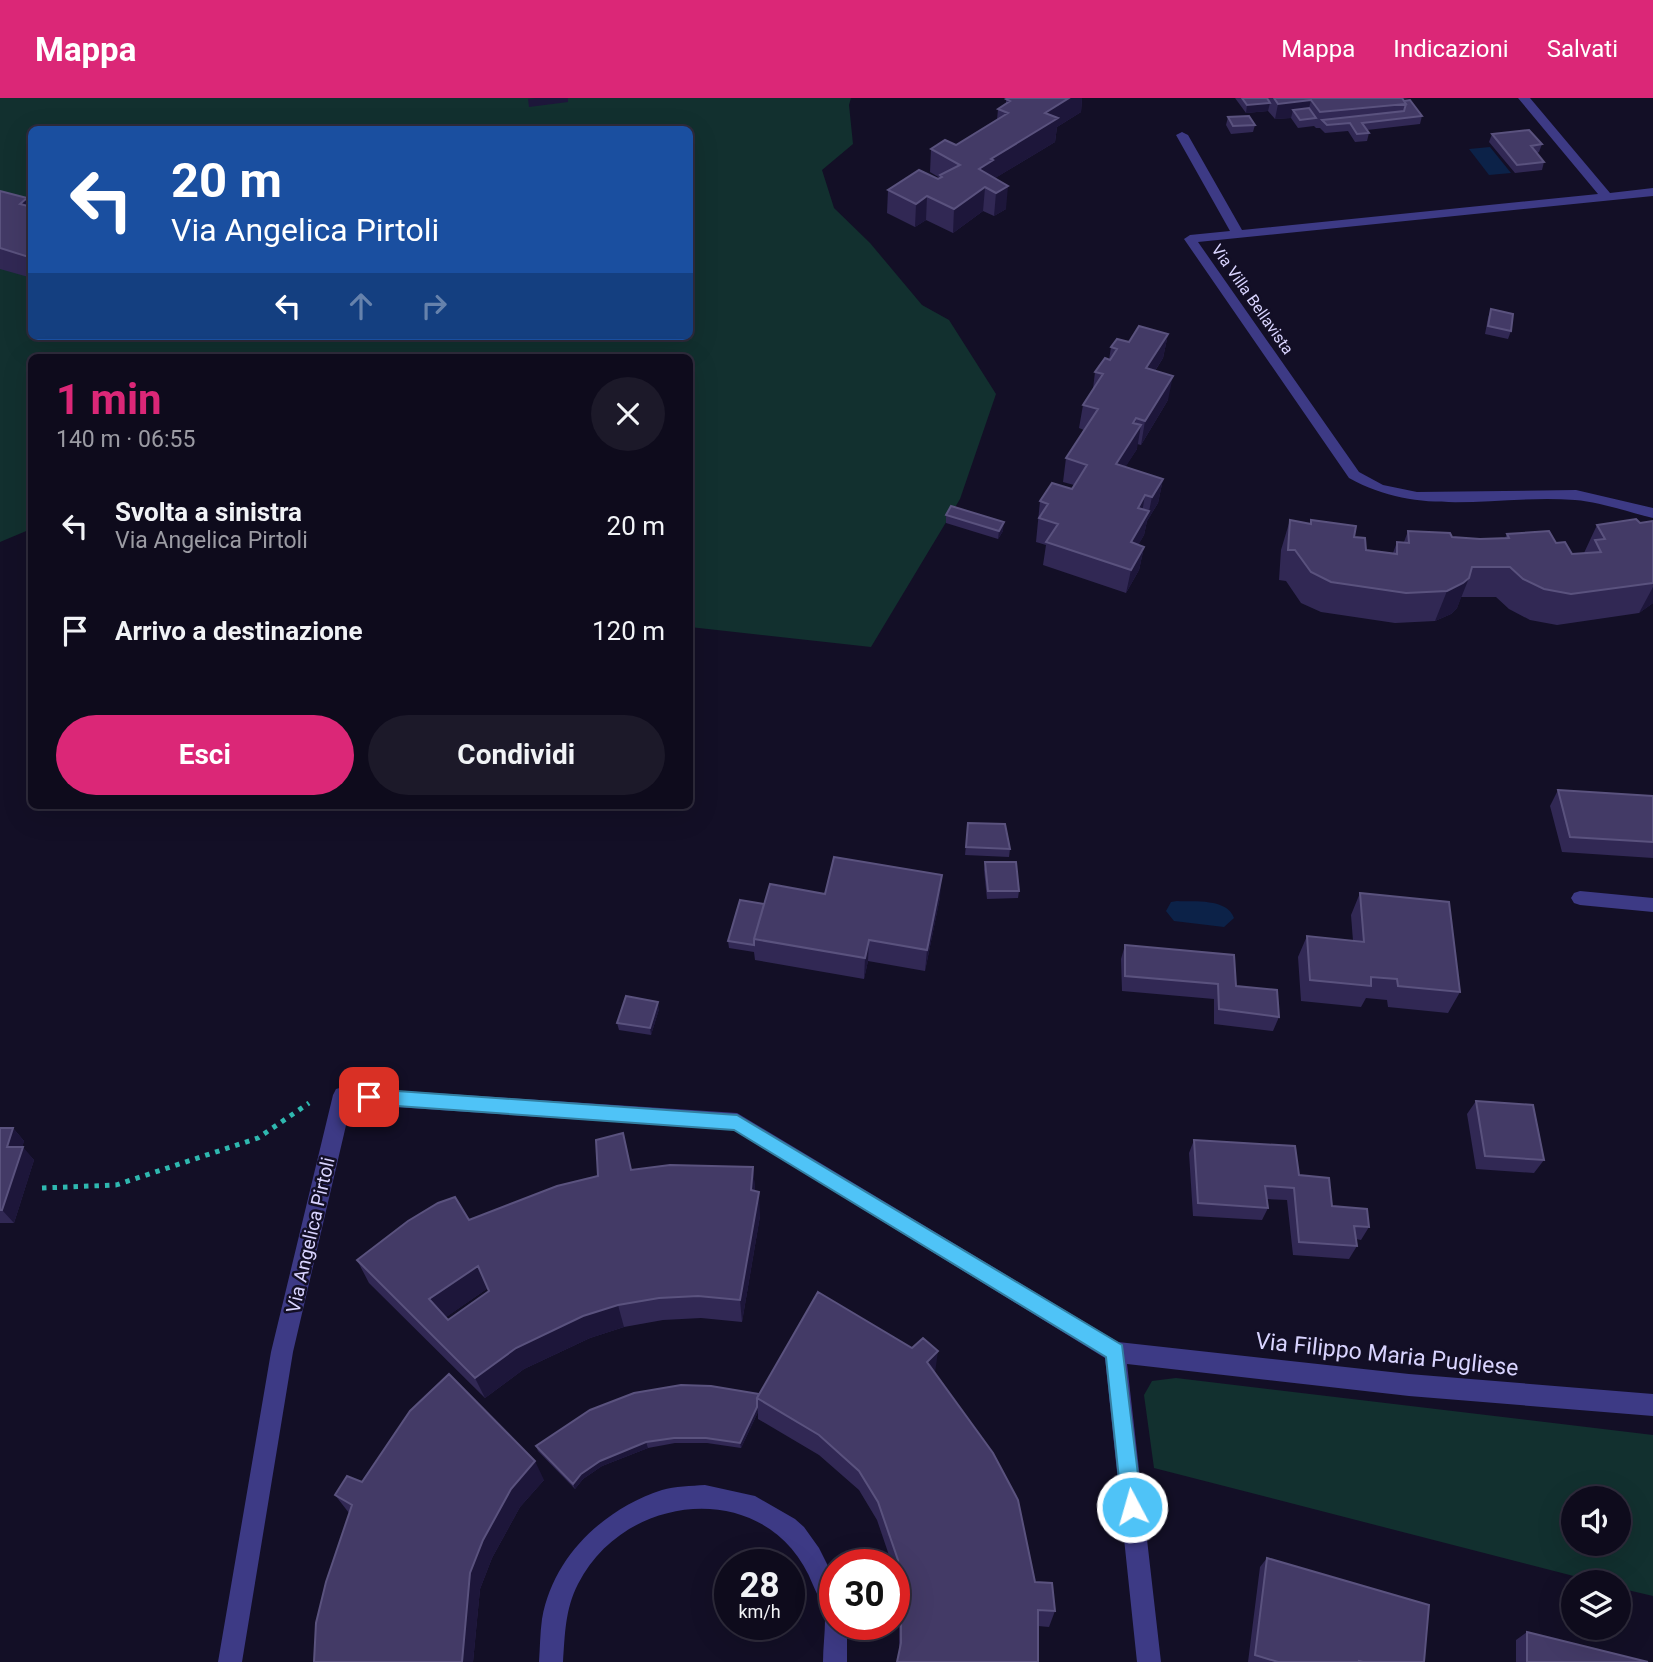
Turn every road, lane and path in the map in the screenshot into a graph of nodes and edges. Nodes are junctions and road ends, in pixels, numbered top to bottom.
1 (1524, 98) edge
2 (1182, 135) dead end
3 (1653, 192) edge
4 (1606, 197) junction
5 (1238, 234) junction
6 (1653, 513) edge
7 (1580, 898) dead end
8 (1653, 905) edge
9 (313, 1099) dead end
10 (42, 1188) dead end
11 (1115, 1352) junction
12 (1653, 1405) edge
13 (819, 1567) edge
14 (835, 1640) edge
15 (230, 1662) edge
16 (551, 1662) edge
17 (835, 1662) edge
18 (1149, 1662) edge

1 - 4 street
2 - 5 street
3 - 4 street, Via Villa Bellavista
4 - 5 street, Via Villa Bellavista
5 - 6 street, Via Villa Bellavista
7 - 8 street
9 - 10 path
11 - 12 street, Via Filippo Maria Pugliese
11 - 15 street, Via Angelica Pirtoli
11 - 18 street
13 - 16 street
14 - 17 street

